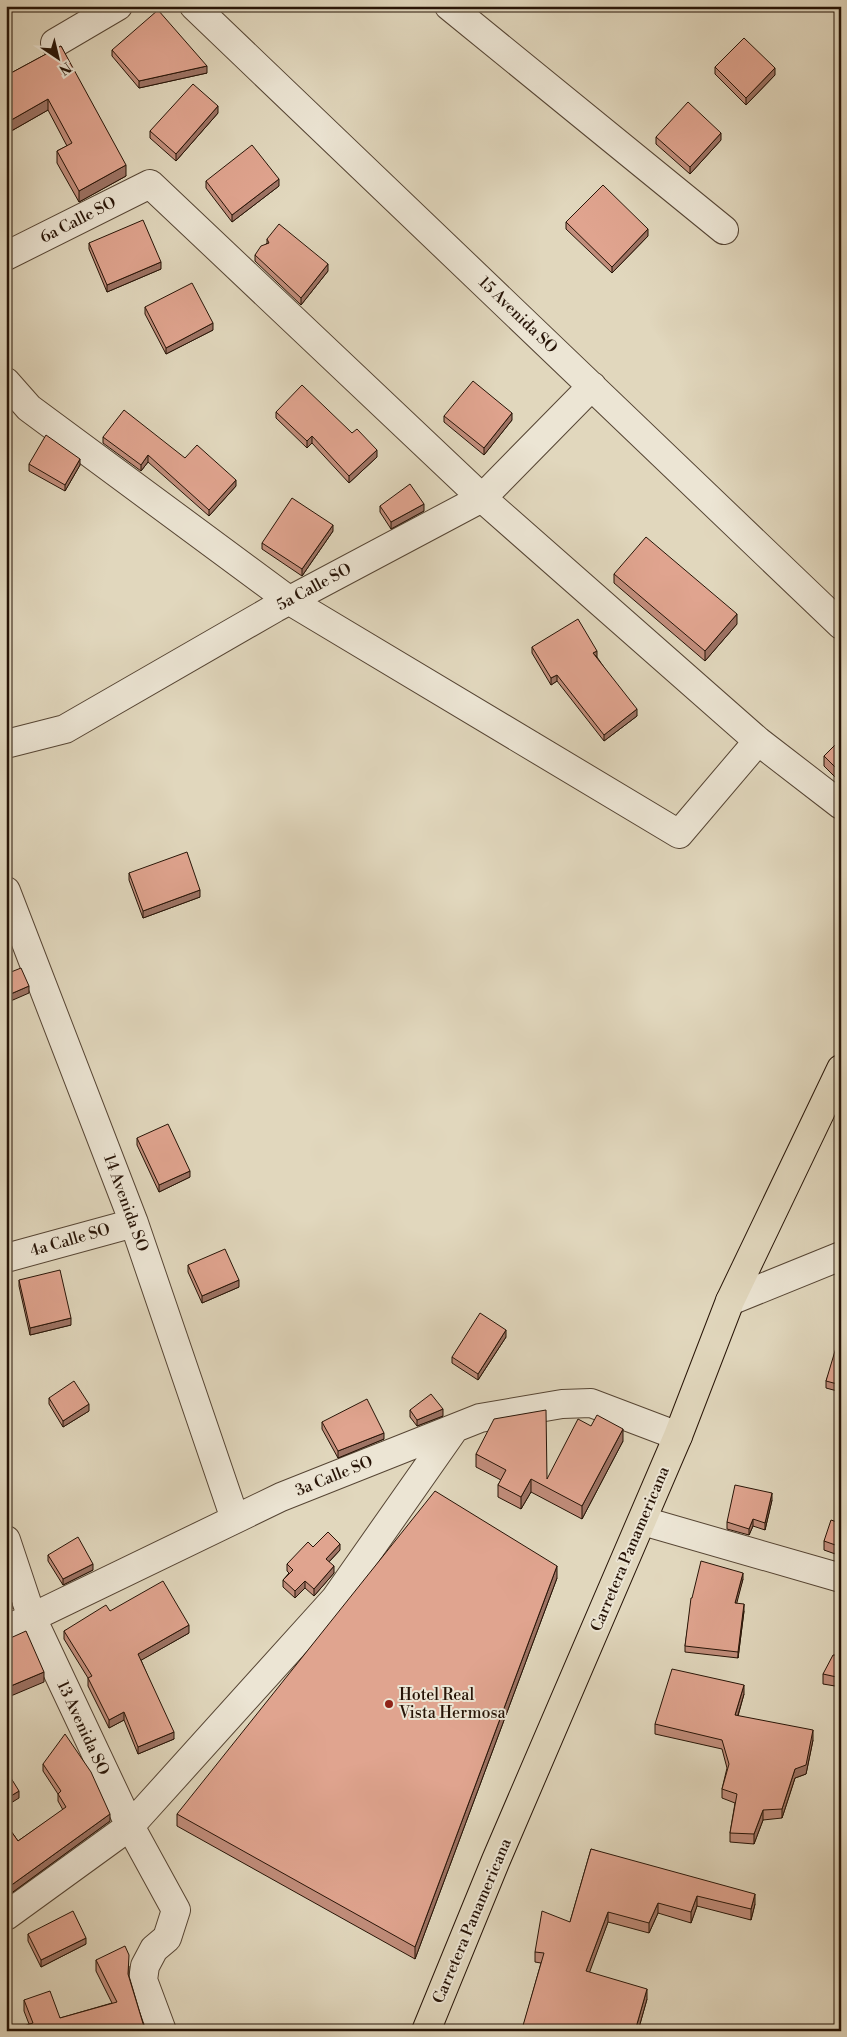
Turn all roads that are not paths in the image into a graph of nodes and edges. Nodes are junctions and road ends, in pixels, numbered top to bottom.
1 (118, 6) edge
2 (194, 6) edge
3 (450, 6) edge
4 (55, 44) dead end
5 (724, 230) dead end
6 (6, 256) edge
7 (6, 382) edge
8 (592, 386) junction
9 (482, 498) junction
10 (290, 601) junction
11 (841, 625) edge
12 (758, 741) junction
13 (6, 744) edge
14 (841, 805) edge
15 (6, 891) edge
16 (841, 1070) edge
17 (134, 1223) junction
18 (841, 1256) edge
19 (6, 1258) edge
20 (730, 1301) junction
21 (454, 1428) junction
22 (678, 1436) junction
23 (235, 1520) junction
24 (643, 1521) junction
25 (6, 1540) edge
26 (841, 1578) edge
27 (32, 1618) junction
28 (6, 1630) edge
29 (130, 1826) junction
30 (6, 1916) edge
31 (162, 2031) edge
32 (426, 2031) edge

1 - 4 street
2 - 8 street, 15 Avenida SO
3 - 5 street
6 - 9 street, 6a Calle SO
7 - 10 street
8 - 9 street, 5a Calle SO
8 - 11 street, 15 Avenida SO
9 - 10 street, 5a Calle SO
9 - 12 street
10 - 12 street
10 - 13 street, 5a Calle SO
12 - 14 street
15 - 17 street, 14 Avenida SO
16 - 20 highway, Carretera Panamericana
17 - 19 street, 4a Calle SO
17 - 23 street, 14 Avenida SO
18 - 20 street
20 - 22 highway, Carretera Panamericana
21 - 22 street, 3a Calle SO
21 - 23 street, 3a Calle SO
21 - 29 street
22 - 24 highway, Carretera Panamericana
23 - 27 street, 3a Calle SO
24 - 26 street
24 - 32 highway, Carretera Panamericana
25 - 27 street, 13 Avenida SO
27 - 28 street, 3a Calle SO
27 - 29 street, 13 Avenida SO
29 - 30 street
29 - 31 street, 13 Avenida SO

